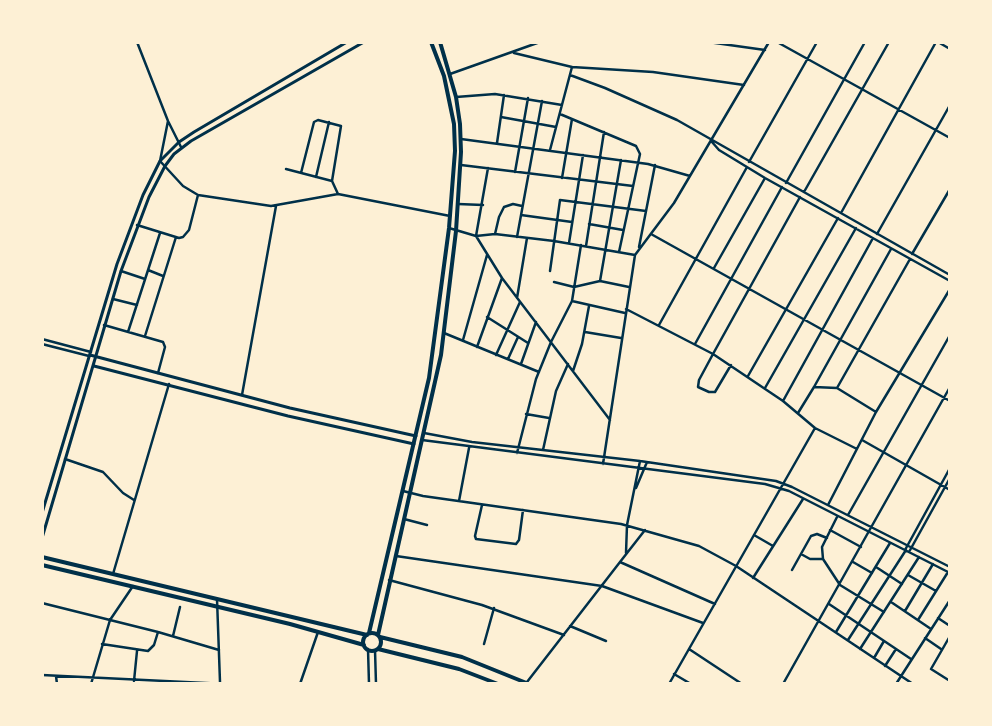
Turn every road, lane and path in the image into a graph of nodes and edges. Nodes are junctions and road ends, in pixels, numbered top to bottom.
1 (137, 42) edge
2 (347, 42) edge
3 (364, 42) edge
4 (431, 42) edge
5 (540, 42) edge
6 (708, 42) edge
7 (769, 42) edge
8 (777, 42) edge
9 (817, 42) edge
10 (865, 42) edge
11 (889, 42) edge
12 (937, 42) edge
13 (440, 43) edge
14 (530, 44) edge
15 (950, 49) edge
16 (765, 50) junction
17 (514, 53) junction
18 (314, 60) junction
19 (808, 60) junction
20 (572, 67) junction
21 (318, 69) junction
22 (450, 74) junction
23 (570, 75) junction
24 (844, 80) junction
25 (745, 85) junction
26 (863, 90) junction
27 (504, 95) junction
28 (456, 97) junction
29 (528, 98) junction
30 (244, 101) junction
31 (542, 101) junction
32 (562, 105) junction
33 (950, 105) edge
34 (248, 108) junction
35 (899, 110) junction
36 (560, 114) junction
37 (218, 116) junction
38 (501, 117) junction
39 (572, 119) junction
40 (168, 121) junction
41 (524, 121) junction
42 (328, 122) junction
43 (222, 123) junction
44 (538, 123) junction
45 (557, 127) junction
46 (935, 130) junction
47 (604, 132) junction
48 (950, 138) edge
49 (461, 139) junction
50 (711, 141) junction
51 (179, 142) junction
52 (497, 143) junction
53 (520, 146) junction
54 (182, 148) junction
55 (534, 148) junction
56 (550, 150) junction
57 (567, 152) junction
58 (583, 155) junction
59 (600, 157) junction
60 (621, 160) junction
61 (160, 161) junction
62 (638, 162) junction
63 (749, 162) junction
64 (460, 165) junction
65 (656, 165) junction
66 (165, 166) junction
67 (747, 166) junction
68 (488, 168) junction
69 (286, 170) dead end
70 (515, 172) junction
71 (301, 173) junction
72 (529, 174) junction
73 (690, 176) junction
74 (316, 177) junction
75 (562, 178) junction
76 (765, 178) junction
77 (579, 180) junction
78 (332, 181) junction
79 (596, 182) junction
80 (786, 183) junction
81 (616, 184) junction
82 (633, 186) junction
83 (782, 187) junction
84 (950, 189) edge
85 (804, 192) junction
86 (338, 194) junction
87 (198, 195) junction
88 (800, 196) junction
89 (818, 200) junction
90 (576, 202) junction
91 (458, 204) junction
92 (592, 204) junction
93 (483, 205) junction
94 (815, 205) junction
95 (276, 206) junction
96 (522, 206) junction
97 (612, 207) junction
98 (628, 209) junction
99 (646, 211) junction
100 (841, 213) junction
101 (521, 215) junction
102 (450, 216) junction
103 (838, 218) junction
104 (557, 220) junction
105 (572, 222) junction
106 (589, 224) junction
107 (137, 225) junction
108 (449, 228) junction
109 (609, 228) junction
110 (856, 228) junction
111 (623, 230) junction
112 (456, 231) junction
113 (160, 233) junction
114 (496, 234) junction
115 (651, 234) junction
116 (877, 234) junction
117 (476, 236) junction
118 (176, 237) junction
119 (517, 237) junction
120 (527, 238) junction
121 (873, 238) junction
122 (554, 241) junction
123 (569, 243) junction
124 (581, 245) junction
125 (586, 246) junction
126 (639, 248) junction
127 (891, 249) junction
128 (605, 250) junction
129 (618, 252) junction
130 (912, 254) junction
131 (486, 255) junction
132 (635, 255) junction
133 (695, 259) junction
134 (910, 259) junction
135 (930, 264) junction
136 (714, 268) junction
137 (928, 269) junction
138 (148, 270) junction
139 (121, 271) junction
140 (550, 271) dead end
141 (950, 274) edge
142 (164, 276) junction
143 (502, 278) junction
144 (730, 278) junction
145 (145, 279) junction
146 (600, 281) junction
147 (950, 281) edge
148 (554, 282) dead end
149 (574, 287) junction
150 (629, 287) junction
151 (749, 288) junction
152 (950, 289) edge
153 (112, 298) junction
154 (517, 298) junction
155 (572, 301) junction
156 (520, 302) junction
157 (137, 306) junction
158 (589, 306) junction
159 (626, 308) junction
160 (786, 308) junction
161 (625, 313) junction
162 (487, 317) junction
163 (804, 318) junction
164 (536, 322) junction
165 (104, 325) junction
166 (659, 325) junction
167 (507, 330) junction
168 (823, 330) junction
169 (128, 332) junction
170 (585, 332) junction
171 (444, 333) junction
172 (950, 335) edge
173 (145, 336) junction
174 (518, 337) junction
175 (621, 338) junction
176 (42, 339) edge
177 (840, 340) junction
178 (463, 341) junction
179 (551, 342) junction
180 (528, 343) junction
181 (42, 344) edge
182 (62, 344) junction
183 (695, 344) junction
184 (476, 347) junction
185 (61, 349) junction
186 (858, 351) junction
187 (713, 354) junction
188 (90, 355) junction
189 (496, 355) junction
190 (96, 357) junction
191 (508, 360) junction
192 (120, 364) junction
193 (521, 364) junction
194 (568, 364) junction
195 (731, 365) junction
196 (94, 366) junction
197 (573, 371) junction
198 (118, 372) junction
199 (538, 372) junction
200 (158, 373) junction
201 (899, 373) junction
202 (748, 376) junction
203 (429, 378) junction
204 (436, 380) junction
205 (169, 384) junction
206 (199, 384) junction
207 (922, 385) junction
208 (814, 387) junction
209 (950, 387) edge
210 (765, 388) junction
211 (837, 388) junction
212 (79, 392) junction
213 (196, 392) junction
214 (86, 394) junction
215 (242, 395) junction
216 (943, 397) junction
217 (783, 401) junction
218 (950, 401) edge
219 (290, 408) junction
220 (876, 412) junction
221 (798, 413) junction
222 (526, 414) junction
223 (288, 416) junction
224 (550, 418) junction
225 (610, 420) junction
226 (815, 428) junction
227 (424, 433) junction
228 (416, 436) junction
229 (440, 437) junction
230 (422, 440) junction
231 (862, 440) junction
232 (439, 443) junction
233 (414, 444) junction
234 (518, 447) junction
235 (469, 448) junction
236 (857, 449) junction
237 (543, 450) junction
238 (884, 452) junction
239 (517, 453) junction
240 (604, 457) junction
241 (65, 459) junction
242 (640, 461) junction
243 (647, 462) junction
244 (603, 464) junction
245 (906, 465) junction
246 (638, 468) junction
247 (645, 468) junction
248 (950, 468) edge
249 (950, 478) edge
250 (784, 482) junction
251 (940, 484) junction
252 (944, 487) junction
253 (781, 488) junction
254 (635, 489) junction
255 (950, 490) edge
256 (403, 492) junction
257 (410, 493) junction
258 (803, 499) junction
259 (134, 500) junction
260 (460, 501) junction
261 (482, 505) junction
262 (828, 505) junction
263 (522, 510) junction
264 (42, 513) edge
265 (848, 515) junction
266 (837, 517) junction
267 (404, 519) junction
268 (427, 524) dead end
269 (627, 525) junction
270 (872, 528) junction
271 (645, 530) junction
272 (830, 530) junction
273 (869, 533) junction
274 (754, 535) junction
275 (42, 538) edge
276 (827, 538) junction
277 (890, 543) junction
278 (907, 545) junction
279 (773, 546) junction
280 (861, 547) junction
281 (911, 547) junction
282 (906, 550) junction
283 (626, 553) junction
284 (801, 554) junction
285 (395, 556) junction
286 (42, 557) edge
287 (919, 557) junction
288 (823, 559) junction
289 (620, 562) junction
290 (853, 562) junction
291 (950, 562) edge
292 (933, 564) junction
293 (42, 565) edge
294 (736, 566) junction
295 (876, 567) junction
296 (948, 567) edge
297 (792, 570) dead end
298 (949, 572) edge
299 (872, 573) junction
300 (113, 574) junction
301 (908, 575) junction
302 (889, 576) junction
303 (754, 578) junction
304 (389, 580) junction
305 (922, 583) junction
306 (902, 584) junction
307 (840, 585) junction
308 (133, 586) junction
309 (602, 586) junction
310 (936, 591) junction
311 (858, 596) junction
312 (217, 599) junction
313 (950, 600) edge
314 (890, 601) junction
315 (42, 603) edge
316 (714, 604) junction
317 (829, 604) junction
318 (871, 604) junction
319 (180, 607) dead end
320 (217, 607) junction
321 (494, 608) junction
322 (905, 611) junction
323 (884, 612) junction
324 (846, 616) junction
325 (291, 618) junction
326 (938, 618) junction
327 (110, 620) junction
328 (301, 620) junction
329 (918, 620) junction
330 (819, 621) junction
331 (703, 623) junction
332 (290, 624) junction
333 (858, 624) junction
334 (570, 626) junction
335 (950, 626) edge
336 (300, 627) junction
337 (931, 629) junction
338 (158, 632) junction
339 (318, 632) junction
340 (836, 632) junction
341 (871, 632) junction
342 (368, 634) junction
343 (564, 635) junction
344 (173, 636) junction
345 (379, 636) junction
346 (950, 636) edge
347 (925, 638) junction
348 (848, 640) junction
349 (606, 641) dead end
350 (884, 641) junction
351 (102, 644) junction
352 (484, 644) dead end
353 (364, 645) junction
354 (368, 649) junction
355 (376, 649) junction
356 (689, 649) junction
357 (860, 649) junction
358 (896, 649) junction
359 (941, 649) junction
360 (219, 650) junction
361 (137, 651) junction
362 (874, 658) junction
363 (911, 659) junction
364 (885, 666) junction
365 (674, 674) junction
366 (42, 675) edge
367 (56, 676) junction
368 (901, 676) junction
369 (91, 679) junction
370 (134, 680) junction
371 (950, 681) edge
372 (111, 682) edge
373 (192, 683) edge
374 (220, 683) edge
375 (528, 683) edge
376 (57, 684) edge
377 (89, 684) edge
378 (226, 684) edge
379 (300, 684) edge
380 (369, 684) edge
381 (376, 684) edge
382 (498, 684) edge
383 (669, 684) edge
384 (691, 684) edge
385 (742, 684) edge
386 (783, 684) edge
387 (896, 684) edge
388 (912, 684) edge

1 - 40 street
2 - 18 street
3 - 21 street
4 - 102 highway
5 - 14 street
6 - 16 street
7 - 16 street
8 - 19 street
9 - 19 street
10 - 24 street
11 - 26 street
12 - 15 street
12 - 35 street
13 - 22 highway
14 - 17 street
16 - 25 street
17 - 20 street
17 - 22 street
18 - 21 street
18 - 30 street
19 - 24 street
19 - 63 street
20 - 23 street
20 - 25 street
21 - 34 street
22 - 28 highway
23 - 32 street
23 - 50 street
24 - 26 street
24 - 80 street
25 - 50 street
26 - 35 street
26 - 85 street
27 - 28 street
27 - 29 street
27 - 38 street
28 - 49 highway
29 - 31 street
29 - 41 street
30 - 34 street
30 - 37 street
31 - 32 street
31 - 44 street
32 - 36 street
33 - 46 street
34 - 43 street
35 - 46 street
35 - 100 street
36 - 39 street
36 - 45 street
37 - 43 street
37 - 51 street
38 - 41 street
38 - 52 street
39 - 47 street
39 - 57 street
40 - 51 street
40 - 61 street
41 - 44 street
41 - 53 street
42 - 71 street
42 - 74 street
42 - 78 street
43 - 54 street
44 - 45 street
44 - 55 street
45 - 56 street
46 - 48 street
46 - 116 street
47 - 59 street
47 - 62 street
49 - 52 street
49 - 64 highway
50 - 63 street
50 - 67 street
50 - 73 street
51 - 54 street
51 - 61 street
52 - 53 street
53 - 55 street
53 - 70 street
54 - 66 street
55 - 56 street
55 - 72 street
56 - 57 street
57 - 58 street
57 - 75 street
58 - 59 street
58 - 77 street
59 - 60 street
59 - 79 street
60 - 62 street
60 - 81 street
61 - 66 street
61 - 188 street
62 - 65 street
62 - 82 street
63 - 80 street
64 - 68 street
64 - 91 highway
65 - 73 street
65 - 99 street
66 - 87 street
66 - 107 street
67 - 76 street
67 - 133 street
68 - 70 street
68 - 93 street
69 - 71 street
70 - 72 street
71 - 74 street
72 - 75 street
72 - 96 street
73 - 115 street
74 - 78 street
75 - 77 street
76 - 83 street
76 - 136 street
77 - 79 street
77 - 90 street
78 - 86 street
79 - 81 street
79 - 92 street
80 - 85 street
81 - 82 street
81 - 97 street
82 - 98 street
83 - 88 street
83 - 144 street
84 - 130 street
85 - 89 street
86 - 95 street
86 - 102 street
87 - 95 street
87 - 118 street
88 - 94 street
88 - 151 street
89 - 94 street
89 - 100 street
90 - 92 street
90 - 104 street
90 - 105 street
91 - 93 street
91 - 112 highway
92 - 97 street
92 - 106 street
93 - 117 street
94 - 103 street
95 - 215 street
96 - 101 street
96 - 114 street
97 - 98 street
97 - 109 street
98 - 99 street
98 - 111 street
99 - 126 street
100 - 116 street
101 - 104 street
101 - 119 street
102 - 108 highway
103 - 110 street
103 - 160 street
104 - 105 street
104 - 122 street
105 - 123 street
106 - 109 street
106 - 125 street
107 - 113 street
107 - 139 street
108 - 112 street
108 - 203 highway
109 - 111 street
109 - 128 street
110 - 121 street
110 - 163 street
111 - 129 street
112 - 117 street
112 - 171 highway
113 - 118 street
113 - 138 street
114 - 117 street
114 - 119 street
115 - 126 street
115 - 133 street
116 - 130 street
117 - 131 street
118 - 142 street
119 - 120 street
120 - 122 street
120 - 154 street
121 - 127 street
121 - 168 street
122 - 123 street
122 - 140 street
123 - 124 street
124 - 125 street
124 - 149 street
125 - 128 street
126 - 132 street
127 - 134 street
127 - 177 street
128 - 129 street
128 - 146 street
129 - 132 street
130 - 135 street
131 - 143 street
131 - 178 street
132 - 150 street
133 - 136 street
133 - 166 street
134 - 137 street
134 - 186 street
135 - 137 street
135 - 141 street
136 - 144 street
137 - 147 street
138 - 142 street
138 - 145 street
139 - 145 street
139 - 153 street
142 - 173 street
143 - 154 street
143 - 162 street
144 - 151 street
144 - 183 street
145 - 157 street
146 - 149 street
146 - 150 street
148 - 149 street
149 - 155 street
150 - 159 street
151 - 160 street
151 - 187 street
152 - 201 street
153 - 157 street
153 - 165 street
154 - 156 street
155 - 158 street
155 - 179 street
156 - 164 street
156 - 167 street
157 - 169 street
158 - 161 street
158 - 170 street
159 - 161 street
159 - 166 street
160 - 163 street
160 - 202 street
161 - 175 street
162 - 167 street
162 - 184 street
163 - 168 street
163 - 210 street
164 - 179 street
164 - 180 street
165 - 169 street
165 - 190 street
166 - 183 street
167 - 174 street
167 - 189 street
168 - 177 street
168 - 217 street
169 - 173 street
170 - 175 street
170 - 197 street
171 - 178 street
171 - 204 highway
172 - 207 street
173 - 200 street
174 - 180 street
174 - 191 street
175 - 225 street
176 - 182 street
177 - 186 street
177 - 208 street
178 - 184 street
179 - 194 street
179 - 199 street
180 - 193 street
181 - 185 street
182 - 185 street
182 - 188 street
183 - 187 street
184 - 189 street
185 - 188 street
186 - 201 street
186 - 211 street
187 - 195 street
187 - 195 street
188 - 190 street
188 - 212 street
189 - 191 street
190 - 192 street
190 - 196 street
191 - 193 street
192 - 198 street
192 - 200 street
193 - 199 street
194 - 197 street
194 - 224 street
195 - 202 street
196 - 198 street
196 - 214 street
197 - 225 street
198 - 205 street
199 - 222 street
200 - 206 street
201 - 207 street
201 - 220 street
202 - 210 street
203 - 204 highway
203 - 228 highway
204 - 227 highway
205 - 213 street
205 - 259 street
206 - 213 street
206 - 215 street
207 - 216 street
207 - 238 street
208 - 211 street
208 - 221 street
209 - 216 street
210 - 217 street
211 - 220 street
212 - 214 street
212 - 264 street
213 - 223 street
214 - 241 street
215 - 219 street
216 - 218 street
216 - 245 street
217 - 221 street
219 - 223 street
219 - 228 street
220 - 231 street
221 - 226 street
222 - 224 street
222 - 234 street
223 - 233 street
224 - 237 street
225 - 240 street
226 - 236 street
226 - 250 street
227 - 229 street
227 - 230 highway
228 - 233 highway
229 - 232 street
229 - 234 street
230 - 232 street
230 - 257 highway
231 - 236 street
231 - 238 street
232 - 235 street
233 - 256 highway
234 - 237 street
234 - 239 street
235 - 239 street
235 - 260 street
236 - 262 street
237 - 240 street
238 - 245 street
238 - 265 street
239 - 244 street
240 - 242 street
240 - 244 street
241 - 259 street
241 - 275 street
242 - 243 street
242 - 246 street
243 - 247 street
243 - 250 street
244 - 246 street
245 - 251 street
245 - 270 street
246 - 247 street
246 - 254 street
247 - 253 street
247 - 254 street
248 - 251 street
249 - 252 street
250 - 253 street
250 - 262 street
251 - 252 street
251 - 278 street
252 - 255 street
252 - 281 street
253 - 258 street
253 - 274 street
254 - 269 street
256 - 257 street
256 - 342 highway
257 - 260 street
257 - 267 highway
258 - 266 street
258 - 279 street
259 - 300 street
260 - 261 street
261 - 263 street
261 - 263 street
262 - 265 street
263 - 269 street
265 - 270 street
266 - 272 street
266 - 273 street
267 - 268 street
267 - 285 highway
269 - 271 street
269 - 283 street
270 - 273 street
270 - 278 street
271 - 283 street
271 - 294 street
272 - 276 street
272 - 280 street
273 - 277 street
273 - 280 street
274 - 279 street
274 - 294 street
276 - 284 street
276 - 288 street
277 - 282 street
277 - 295 street
278 - 281 street
278 - 282 street
279 - 303 street
280 - 290 street
281 - 282 street
281 - 296 street
282 - 287 street
282 - 302 street
283 - 289 street
284 - 288 street
284 - 297 street
285 - 304 highway
285 - 309 street
286 - 300 highway
287 - 292 street
287 - 301 street
288 - 307 street
289 - 309 street
289 - 316 street
290 - 299 street
290 - 307 street
291 - 296 street
292 - 298 street
292 - 305 street
293 - 308 highway
294 - 303 street
294 - 316 street
295 - 299 street
295 - 302 street
298 - 310 street
299 - 311 street
300 - 312 highway
301 - 305 street
301 - 306 street
302 - 306 street
302 - 318 street
303 - 330 street
304 - 321 street
304 - 345 highway
305 - 310 street
305 - 322 street
306 - 314 street
307 - 311 street
307 - 317 street
308 - 320 highway
308 - 327 street
309 - 331 street
309 - 334 street
310 - 329 street
311 - 318 street
311 - 324 street
312 - 320 street
312 - 325 highway
313 - 326 street
314 - 322 street
314 - 323 street
315 - 327 street
316 - 331 street
317 - 324 street
317 - 330 street
318 - 323 street
318 - 333 street
319 - 344 street
320 - 332 highway
320 - 360 street
321 - 343 street
321 - 352 street
322 - 329 street
323 - 341 street
324 - 333 street
324 - 340 street
325 - 328 highway
325 - 332 highway
326 - 335 street
326 - 337 street
327 - 338 street
327 - 351 street
328 - 336 highway
328 - 342 highway
329 - 337 street
330 - 340 street
330 - 386 street
331 - 356 street
332 - 336 highway
333 - 341 street
333 - 348 street
334 - 343 street
334 - 349 street
336 - 339 highway
337 - 347 street
338 - 344 street
338 - 361 street
339 - 353 highway
339 - 379 street
340 - 348 street
341 - 350 street
341 - 357 street
342 - 345 highway
342 - 353 highway
343 - 375 street
344 - 360 street
345 - 355 highway
345 - 375 highway
346 - 359 street
347 - 359 street
347 - 363 street
348 - 357 street
350 - 358 street
350 - 362 street
351 - 361 street
351 - 369 street
353 - 354 highway
354 - 355 highway
354 - 380 street
355 - 381 street
355 - 382 highway
356 - 365 street
356 - 385 street
357 - 362 street
358 - 363 street
358 - 364 street
359 - 371 street
360 - 374 street
361 - 370 street
362 - 364 street
363 - 368 street
364 - 368 street
365 - 383 street
365 - 384 street
366 - 367 street
367 - 369 street
367 - 376 street
368 - 387 street
368 - 388 street
369 - 372 street
369 - 377 street
370 - 372 street
370 - 373 street
373 - 374 street
374 - 378 street

